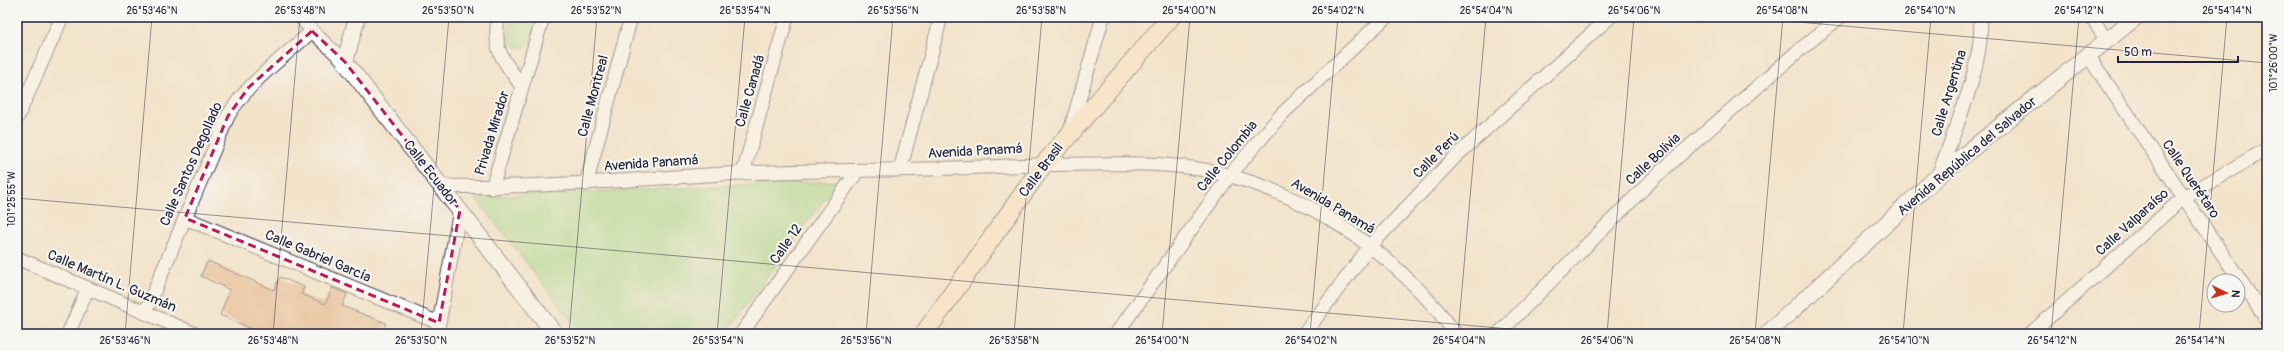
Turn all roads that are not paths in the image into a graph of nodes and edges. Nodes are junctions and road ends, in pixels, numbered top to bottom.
1 (62, 17) edge
2 (301, 17) edge
3 (356, 17) edge
4 (498, 17) edge
5 (543, 17) edge
6 (631, 17) edge
7 (787, 17) edge
8 (942, 17) edge
9 (1102, 17) edge
10 (1171, 17) edge
11 (1386, 17) edge
12 (1610, 17) edge
13 (1840, 17) edge
14 (1980, 17) edge
15 (2092, 17) edge
16 (2136, 17) edge
17 (312, 31) junction
18 (2107, 42) junction
19 (2088, 57) junction
20 (345, 62) junction
21 (522, 87) junction
22 (17, 118) edge
23 (1070, 133) junction
24 (2267, 149) edge
25 (1044, 164) junction
26 (900, 170) junction
27 (857, 172) junction
28 (743, 173) junction
29 (1230, 175) junction
30 (1938, 176) junction
31 (586, 184) junction
32 (441, 186) junction
33 (492, 188) junction
34 (2184, 197) junction
35 (460, 210) junction
36 (185, 218) junction
37 (1370, 246) junction
38 (17, 258) edge
39 (88, 288) junction
40 (145, 313) junction
41 (2267, 320) edge
42 (438, 329) edge
43 (68, 334) edge
44 (195, 334) edge
45 (556, 334) edge
46 (741, 334) edge
47 (924, 334) edge
48 (1116, 334) edge
49 (1304, 334) edge
50 (1456, 334) edge
51 (1498, 334) edge
52 (1767, 334) edge
53 (2030, 334) edge

1 - 22 street
2 - 17 street, Calle Ecuador
3 - 20 street
4 - 21 street, Privada Mirador
5 - 21 street, Privada Mirador
6 - 31 street, Calle Montreal
7 - 28 street, Calle Canadá
8 - 26 street
9 - 23 street
10 - 23 main road, Calle Brasil
11 - 29 street, Calle Colombia
12 - 37 street, Calle Perú
13 - 51 street, Calle Bolivia
14 - 30 street, Calle Argentina
15 - 18 street
16 - 18 street, Avenida República del Salvador
17 - 20 street, Calle Ecuador
17 - 36 street, Calle Santos Degollado
18 - 19 street, Avenida República del Salvador
19 - 30 street, Avenida República del Salvador
19 - 34 street, Calle Querétaro
20 - 32 street, Calle Ecuador
21 - 33 street, Privada Mirador
23 - 25 main road, Calle Brasil
24 - 34 street, Calle Valparaíso
25 - 26 street, Avenida Panamá
25 - 29 street, Avenida Panamá
25 - 47 main road, Calle Brasil
26 - 27 street, Avenida Panamá
27 - 28 street, Avenida Panamá
27 - 46 street, Calle 12
28 - 31 street, Avenida Panamá
29 - 37 street, Avenida Panamá
29 - 48 street, Calle Colombia
30 - 52 street, Avenida República del Salvador
31 - 33 street, Avenida Panamá
32 - 33 street, Avenida Panamá
32 - 35 street, Calle Ecuador
34 - 41 street, Calle Querétaro
34 - 53 street, Calle Valparaíso
35 - 42 street
35 - 45 street, Calle Ecuador
36 - 40 street, Calle Santos Degollado
36 - 42 street, Calle Gabriel García
37 - 49 street, Calle Perú
37 - 50 street, Avenida Panamá
38 - 39 street, Calle Martín L. Guzmán
39 - 40 street, Calle Martín L. Guzmán
39 - 43 street
40 - 44 street, Calle Martín L. Guzmán

